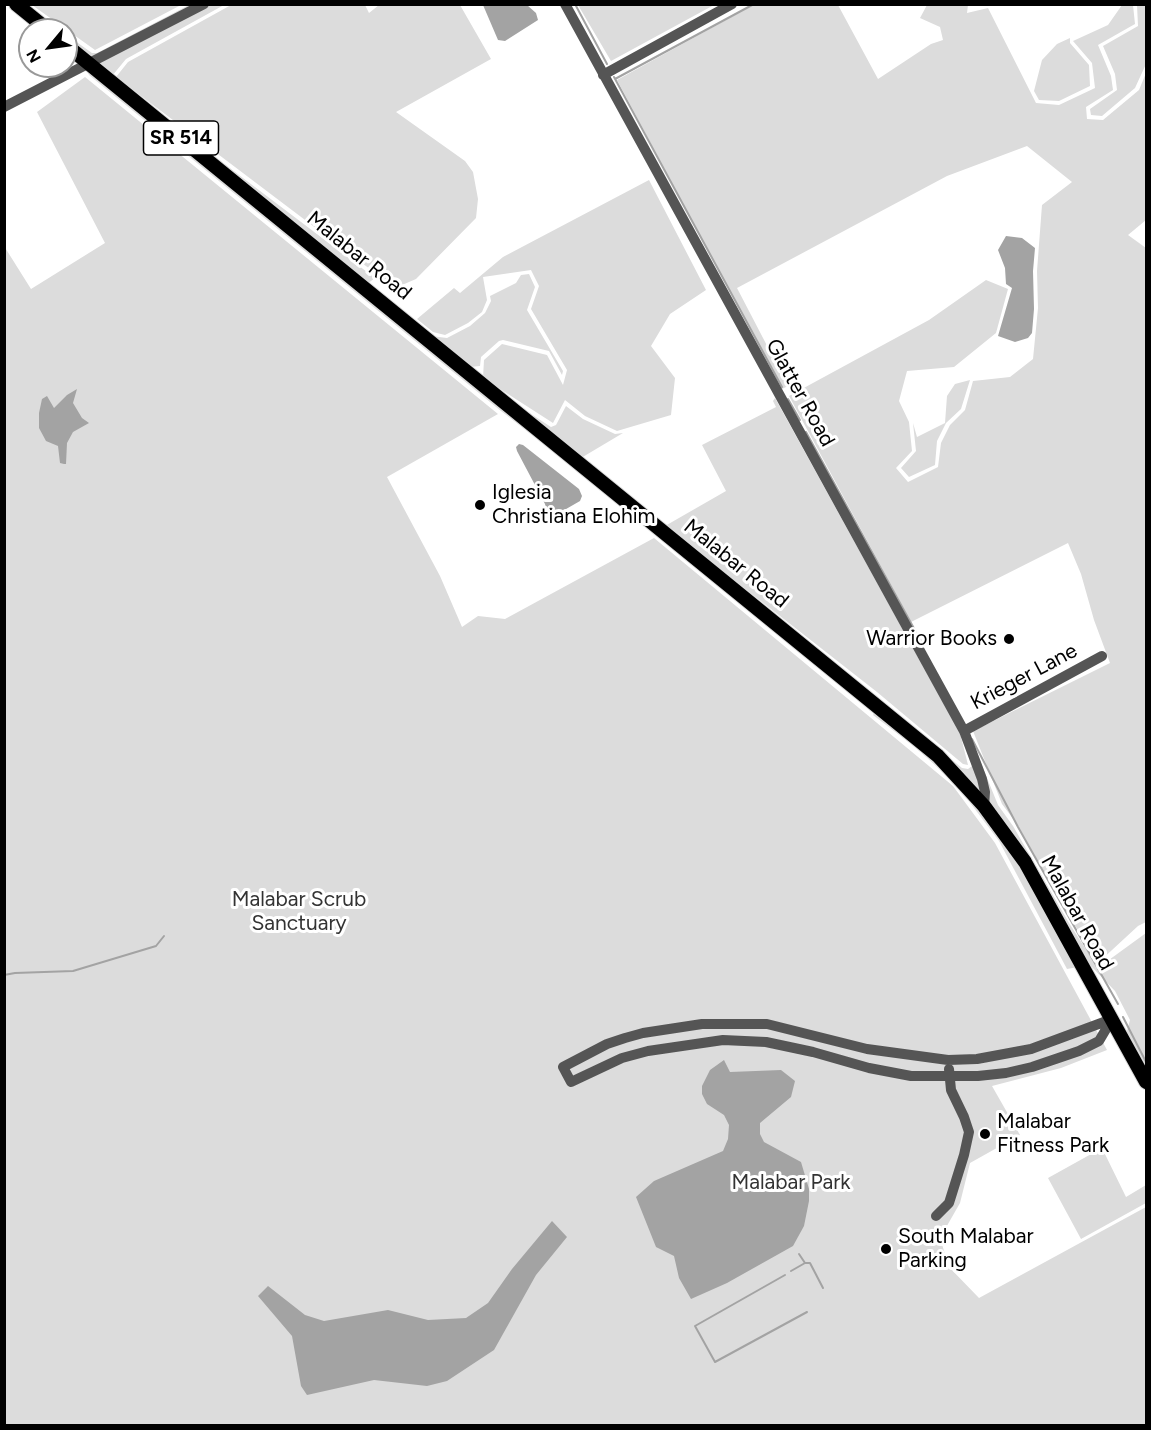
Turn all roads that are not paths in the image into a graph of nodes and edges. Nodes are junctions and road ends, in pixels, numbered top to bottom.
1 (16, 4) edge
2 (204, 4) edge
3 (565, 4) edge
4 (732, 4) edge
5 (33, 18) edge
6 (78, 55) edge
7 (88, 63) junction
8 (603, 75) junction
9 (4, 107) edge
10 (1102, 656) dead end
11 (964, 731) junction
12 (984, 806) junction
13 (1112, 1019) junction
14 (727, 1023) junction
15 (723, 1040) junction
16 (850, 1045) junction
17 (948, 1060) junction
18 (847, 1062) junction
19 (949, 1076) junction
20 (1146, 1082) edge
21 (936, 1216) dead end

1 - 5 main road
2 - 7 street
3 - 8 street, Glatter Road
4 - 8 street
6 - 7 main road, Malabar Road / SR 514
7 - 9 street
7 - 12 main road, Malabar Road / SR 514
8 - 11 street, Glatter Road
10 - 11 street, Krieger Lane
11 - 12 street, Glatter Road
12 - 13 main road, Malabar Road / SR 514
13 - 17 street
13 - 19 street
13 - 20 main road, Malabar Road / SR 514
14 - 15 street
14 - 15 street
14 - 16 street
15 - 18 street
16 - 17 street
16 - 18 street
17 - 19 street
18 - 19 street
19 - 21 street

